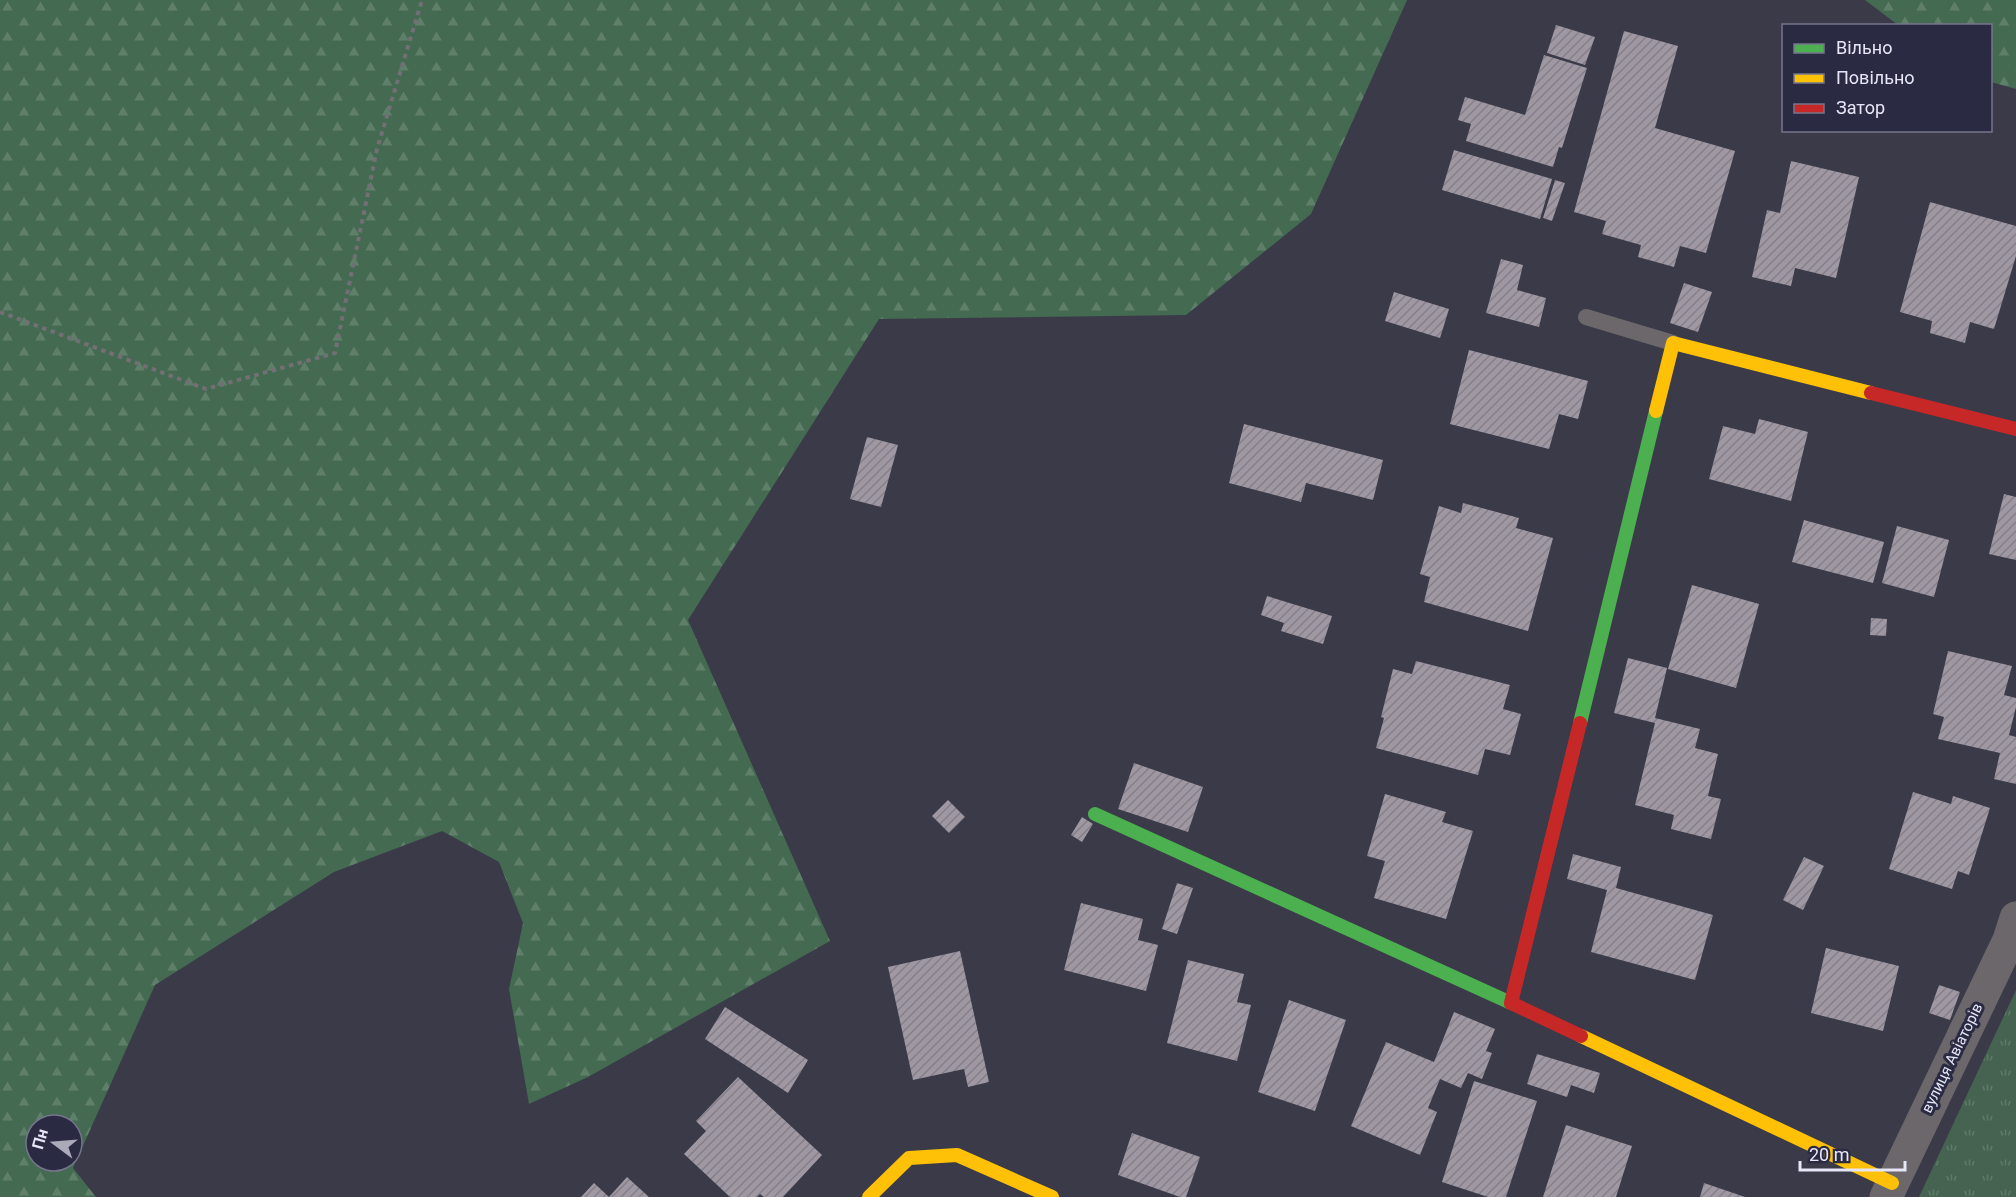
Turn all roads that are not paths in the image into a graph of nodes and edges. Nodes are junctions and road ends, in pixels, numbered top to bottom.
1 (1586, 317) dead end
2 (1673, 343) junction
3 (2016, 429) edge
4 (1095, 814) dead end
5 (2016, 918) edge
6 (1511, 1003) junction
7 (1889, 1190) edge
8 (868, 1197) edge
9 (1052, 1197) edge

1 - 2 lane
2 - 3 street
2 - 6 street
4 - 6 street
5 - 7 street, вулиця Авіаторів
6 - 7 street
8 - 9 street

